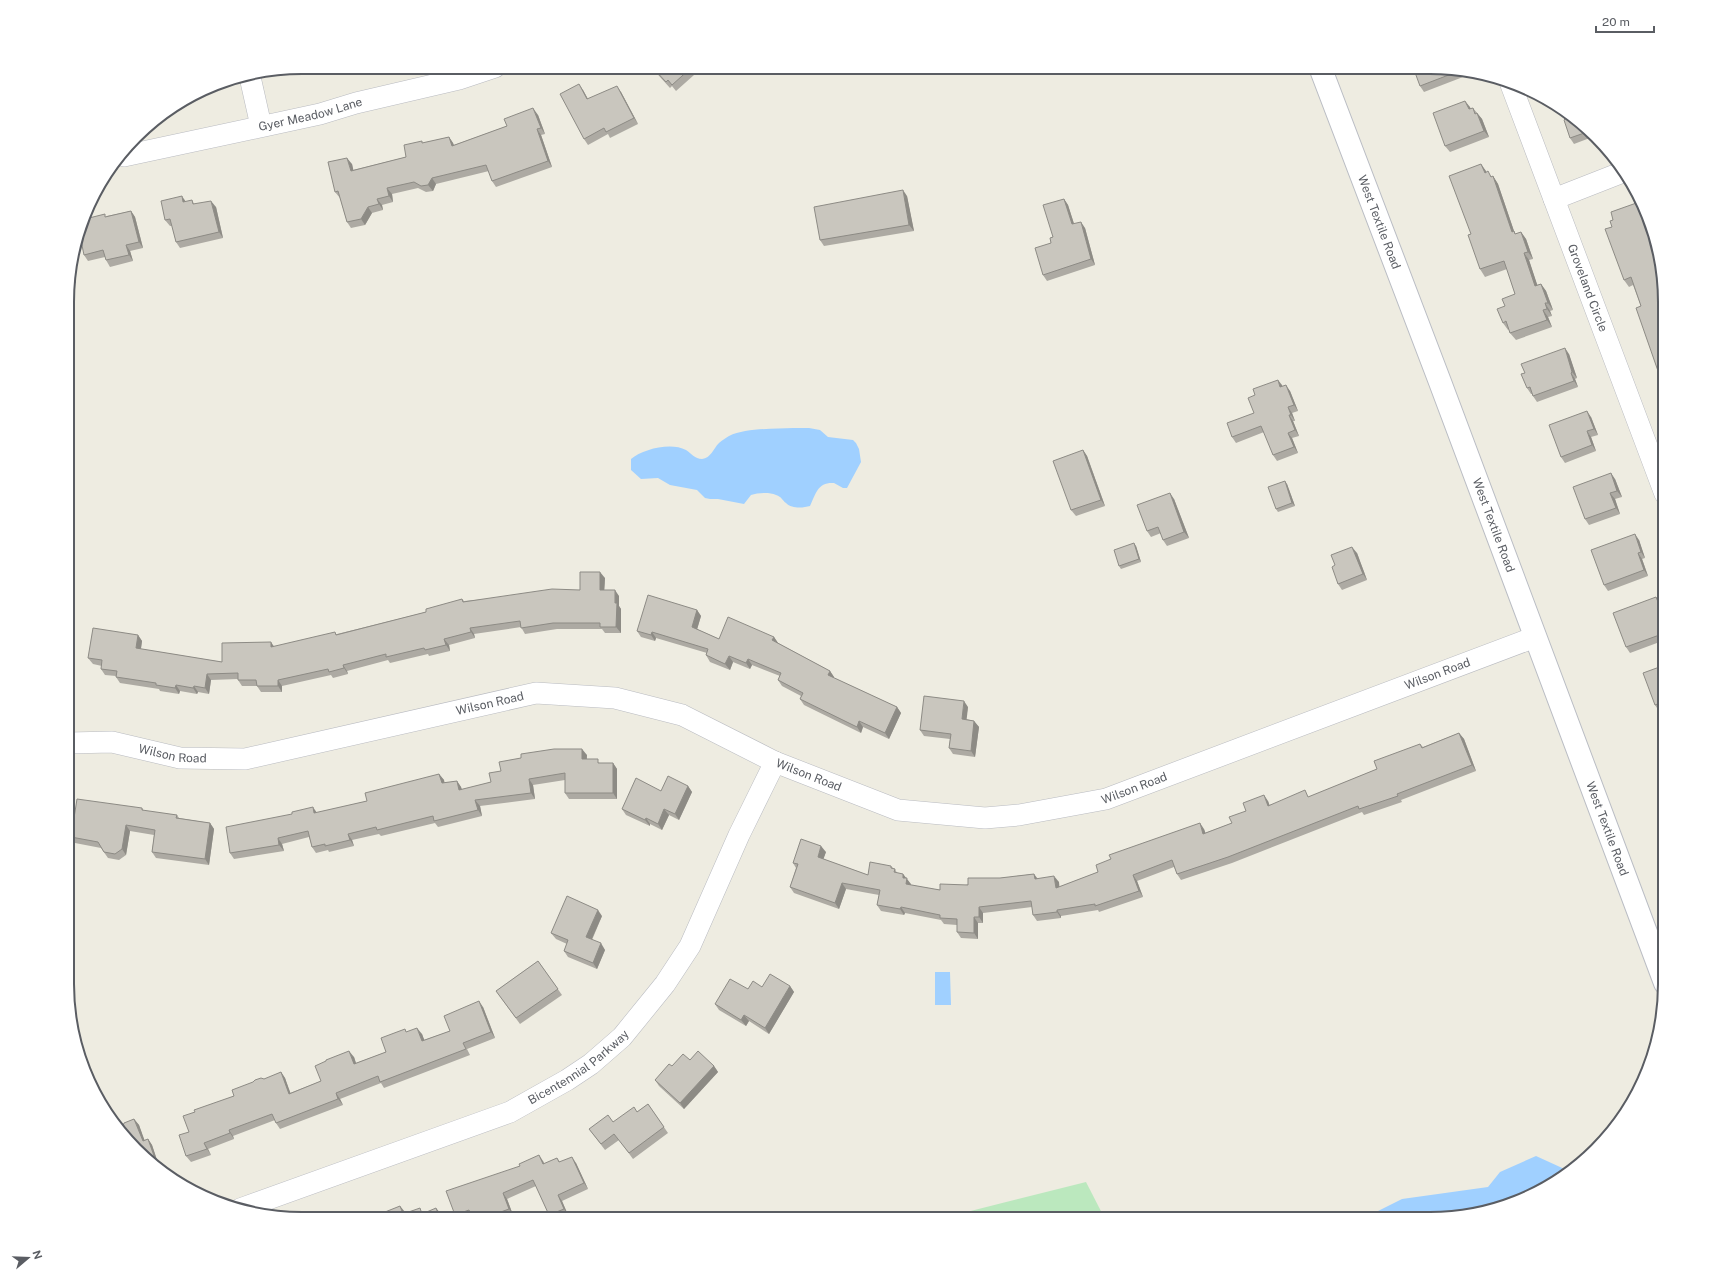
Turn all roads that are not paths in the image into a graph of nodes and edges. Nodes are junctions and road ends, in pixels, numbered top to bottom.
1 (474, 74) edge
2 (1323, 74) edge
3 (251, 80) edge
4 (1513, 89) edge
5 (261, 126) junction
6 (127, 155) edge
7 (1619, 174) edge
8 (1554, 199) junction
9 (1658, 478) edge
10 (1535, 637) junction
11 (74, 743) edge
12 (775, 762) junction
13 (1658, 967) edge
14 (249, 1206) edge

1 - 5 street, Gyer Meadow Lane
2 - 10 main road, West Textile Road
3 - 5 street
4 - 8 street, Groveland Circle
5 - 6 street, Gyer Meadow Lane
7 - 8 street
8 - 9 street, Groveland Circle
10 - 12 street, Wilson Road
10 - 13 main road, West Textile Road
11 - 12 street, Wilson Road
12 - 14 street, Bicentennial Parkway

